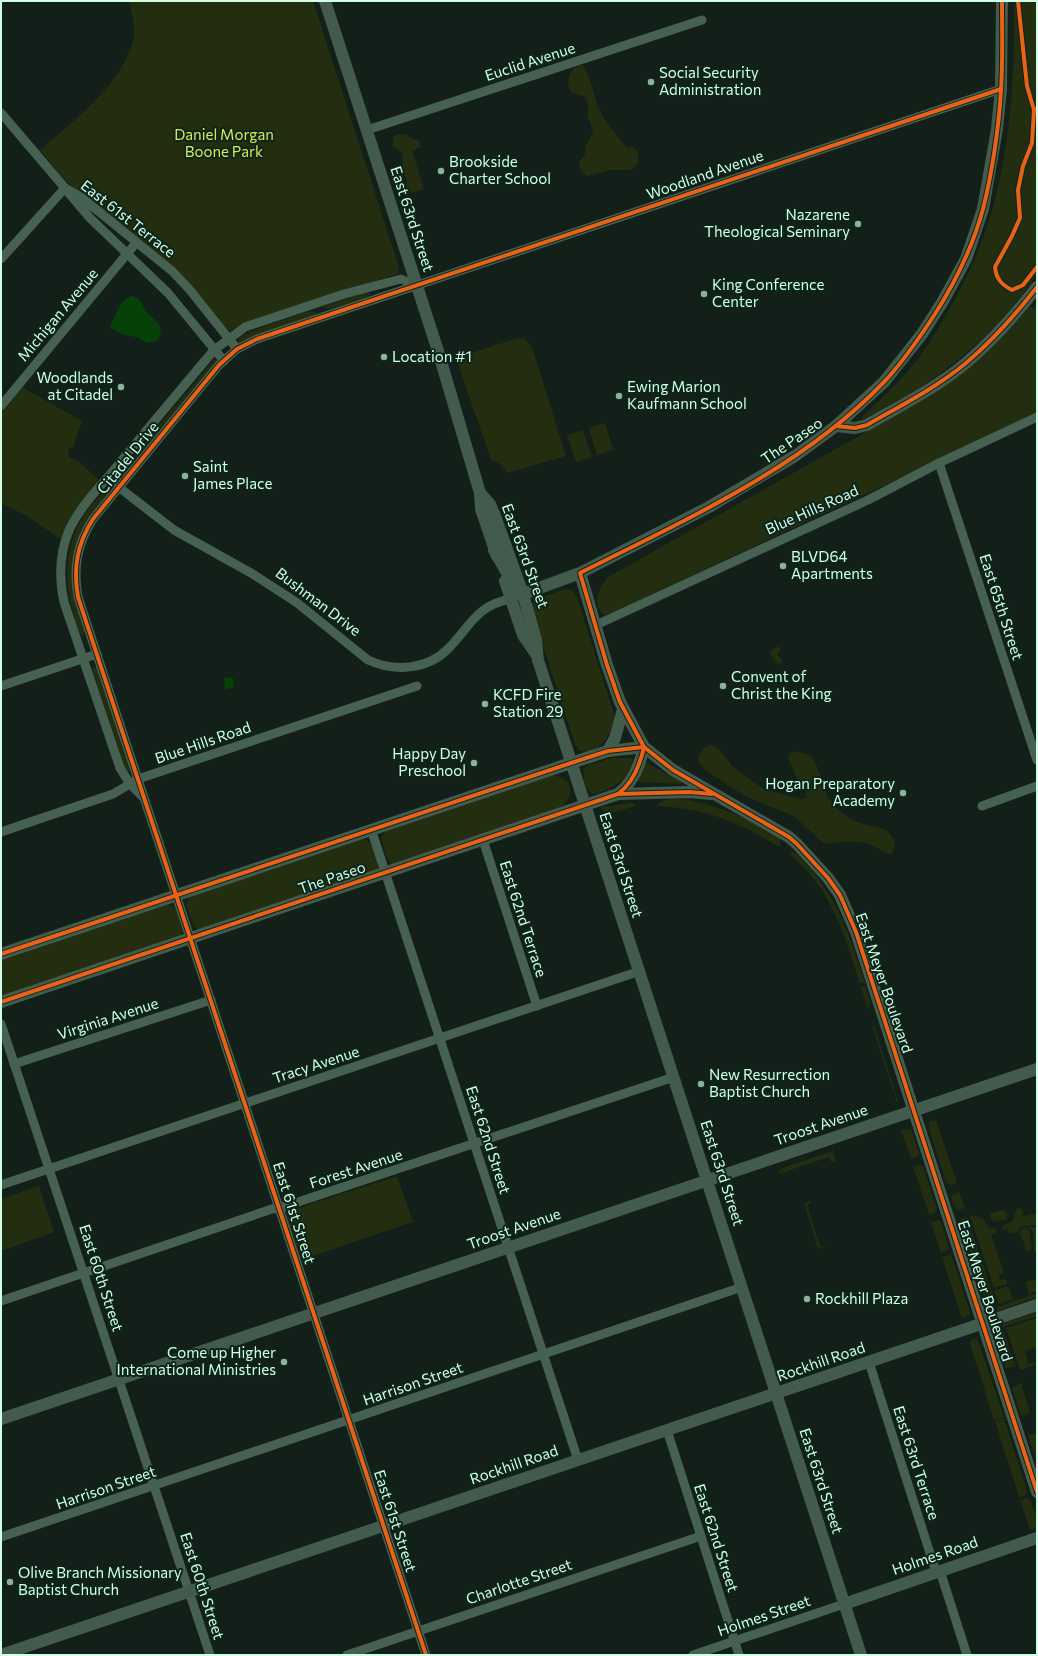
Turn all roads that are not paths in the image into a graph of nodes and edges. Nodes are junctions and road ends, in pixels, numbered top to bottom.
1 (325, 1) edge
2 (1002, 1) edge
3 (702, 20) dead end
4 (1002, 89) junction
5 (1, 113) edge
6 (367, 130) junction
7 (64, 188) junction
8 (136, 243) junction
9 (127, 254) junction
10 (2, 255) edge
11 (417, 286) junction
12 (1037, 288) edge
13 (229, 338) junction
14 (237, 349) junction
15 (214, 350) junction
16 (224, 361) junction
17 (1, 406) edge
18 (1037, 417) edge
19 (836, 426) junction
20 (939, 463) junction
21 (107, 478) junction
22 (119, 487) junction
23 (480, 493) junction
24 (494, 550) junction
25 (580, 573) junction
26 (523, 594) junction
27 (511, 599) junction
28 (596, 625) junction
29 (536, 640) junction
30 (97, 654) junction
31 (536, 655) junction
32 (83, 658) junction
33 (1, 686) edge
34 (417, 686) dead end
35 (624, 709) junction
36 (644, 747) junction
37 (608, 751) junction
38 (1037, 760) edge
39 (571, 763) junction
40 (138, 779) junction
41 (130, 784) junction
42 (1037, 786) edge
43 (618, 794) junction
44 (715, 794) junction
45 (145, 799) junction
46 (585, 806) junction
47 (982, 806) dead end
48 (371, 829) junction
49 (1, 832) edge
50 (483, 840) junction
51 (385, 873) junction
52 (176, 895) junction
53 (191, 938) junction
54 (1, 954) edge
55 (640, 971) junction
56 (211, 1000) junction
57 (1, 1002) edge
58 (537, 1006) junction
59 (1, 1024) edge
60 (440, 1039) junction
61 (14, 1064) junction
62 (1037, 1069) edge
63 (674, 1077) junction
64 (245, 1104) junction
65 (915, 1110) junction
66 (474, 1145) junction
67 (50, 1169) junction
68 (708, 1180) junction
69 (1, 1185) edge
70 (279, 1207) junction
71 (508, 1248) junction
72 (84, 1273) junction
73 (742, 1287) junction
74 (1, 1301) edge
75 (1037, 1305) edge
76 (314, 1314) junction
77 (983, 1324) junction
78 (543, 1355) junction
79 (868, 1362) junction
80 (120, 1380) junction
81 (776, 1394) junction
82 (1, 1419) edge
83 (349, 1421) junction
84 (667, 1430) junction
85 (578, 1460) junction
86 (154, 1486) junction
87 (1037, 1492) edge
88 (384, 1526) junction
89 (701, 1536) junction
90 (1, 1537) edge
91 (1037, 1538) edge
92 (938, 1572) junction
93 (189, 1591) junction
94 (844, 1604) junction
95 (418, 1631) junction
96 (734, 1641) junction
97 (1, 1654) edge
98 (210, 1655) edge
99 (347, 1655) edge
100 (426, 1655) edge
101 (693, 1655) edge
102 (739, 1655) edge
103 (861, 1655) edge
104 (967, 1655) edge

1 - 6 main road, East 63rd Street
2 - 4 main road
3 - 6 street, Euclid Avenue
4 - 11 street, Woodland Avenue
4 - 19 main road
5 - 7 street, East 61st Terrace
6 - 11 main road, East 63rd Street
7 - 8 street, East 61st Terrace
7 - 9 street
7 - 10 street
8 - 9 street, Michigan Avenue
8 - 13 street, East 61st Terrace
9 - 15 street
9 - 17 street, Michigan Avenue
11 - 13 street, Citadel Drive
11 - 14 street, Citadel Drive
11 - 23 main road, East 63rd Street
12 - 19 main road, The Paseo
13 - 14 street, East 61st Terrace
13 - 15 street, Citadel Drive
14 - 16 street, Citadel Drive
15 - 16 street
15 - 21 street, Citadel Drive
16 - 22 street, Citadel Drive
18 - 20 street, Blue Hills Road
19 - 25 main road, The Paseo
20 - 28 street, Blue Hills Road
20 - 38 street, East 65th Street
21 - 22 street, Bushman Drive
21 - 32 street, Citadel Drive
22 - 27 street, Bushman Drive
22 - 30 street, Citadel Drive
23 - 24 main road, East 63rd Street
23 - 26 main road, East 63rd Street
24 - 26 main road
24 - 27 main road, East 63rd Street
25 - 26 main road
25 - 28 main road, East Meyer Boulevard
26 - 29 main road, East 63rd Street
27 - 29 main road
27 - 31 main road, East 63rd Street
28 - 35 main road, East Meyer Boulevard
29 - 31 main road, East 63rd Street
30 - 32 street
30 - 40 street, Citadel Drive
31 - 39 main road, East 63rd Street
32 - 33 street
32 - 41 street, Citadel Drive
34 - 40 street, Blue Hills Road
35 - 36 main road, East Meyer Boulevard
35 - 37 main road
36 - 37 main road
36 - 43 main road, The Paseo
36 - 44 main road, East Meyer Boulevard
37 - 39 main road
39 - 46 main road, East 63rd Street
39 - 48 main road
40 - 41 street, Blue Hills Road
40 - 45 street, East 61st Street
41 - 45 street, Citadel Drive
41 - 49 street, Blue Hills Road
42 - 47 street
43 - 44 main road
43 - 46 main road, The Paseo
44 - 65 main road, East Meyer Boulevard
45 - 52 street, East 61st Street
46 - 50 main road, The Paseo
46 - 55 main road, East 63rd Street
48 - 51 street, East 62nd Street
48 - 52 main road
50 - 51 main road, The Paseo
50 - 58 street, East 62nd Terrace
51 - 53 main road, The Paseo
51 - 60 street, East 62nd Street
52 - 53 street, East 61st Street
52 - 54 main road
53 - 56 street, East 61st Street
53 - 57 main road, The Paseo
55 - 58 street, Tracy Avenue
55 - 63 main road, East 63rd Street
56 - 61 street, Virginia Avenue
56 - 64 street, East 61st Street
58 - 60 street, Tracy Avenue
59 - 61 street, East 60th Street
60 - 64 street, Tracy Avenue
60 - 66 street, East 62nd Street
61 - 67 street, East 60th Street
62 - 65 main road, Troost Avenue
63 - 66 street, Forest Avenue
63 - 68 main road, East 63rd Street
64 - 67 street, Tracy Avenue
64 - 70 street, East 61st Street
65 - 68 main road, Troost Avenue
65 - 77 main road, East Meyer Boulevard
66 - 70 street, Forest Avenue
66 - 71 street, East 62nd Street
67 - 69 street, Tracy Avenue
67 - 72 street, East 60th Street
68 - 71 main road, Troost Avenue
68 - 73 main road, East 63rd Street
70 - 72 street, Forest Avenue
70 - 76 street, East 61st Street
71 - 76 main road, Troost Avenue
71 - 78 street, East 62nd Street
72 - 74 street, Forest Avenue
72 - 80 street, East 60th Street
73 - 78 street, Harrison Street
73 - 81 main road, East 63rd Street
75 - 77 main road, Rockhill Road
76 - 80 main road, Troost Avenue
76 - 83 street, East 61st Street
77 - 79 main road, Rockhill Road
77 - 87 main road, East Meyer Boulevard
78 - 83 street, Harrison Street
78 - 85 street, East 62nd Street
79 - 81 main road, Rockhill Road
79 - 92 street, East 63rd Terrace
80 - 82 main road, Troost Avenue
80 - 86 street, East 60th Street
81 - 84 main road, Rockhill Road
81 - 94 main road, East 63rd Street
83 - 86 street, Harrison Street
83 - 88 street, East 61st Street
84 - 85 main road, Rockhill Road
84 - 89 street, East 62nd Street
85 - 88 main road, Rockhill Road
86 - 90 street, Harrison Street
86 - 93 street, East 60th Street
88 - 93 main road, Rockhill Road
88 - 95 street, East 61st Street
89 - 95 street, Charlotte Street
89 - 96 street, East 62nd Street
91 - 92 main road, Holmes Road
92 - 94 main road, Holmes Road
92 - 104 street, East 63rd Terrace
93 - 97 main road, Rockhill Road
93 - 98 street, East 60th Street
94 - 96 street, Holmes Street
94 - 103 main road, East 63rd Street
95 - 99 street, Charlotte Street
95 - 100 street, East 61st Street
96 - 101 street, Holmes Street
96 - 102 street, East 62nd Street

